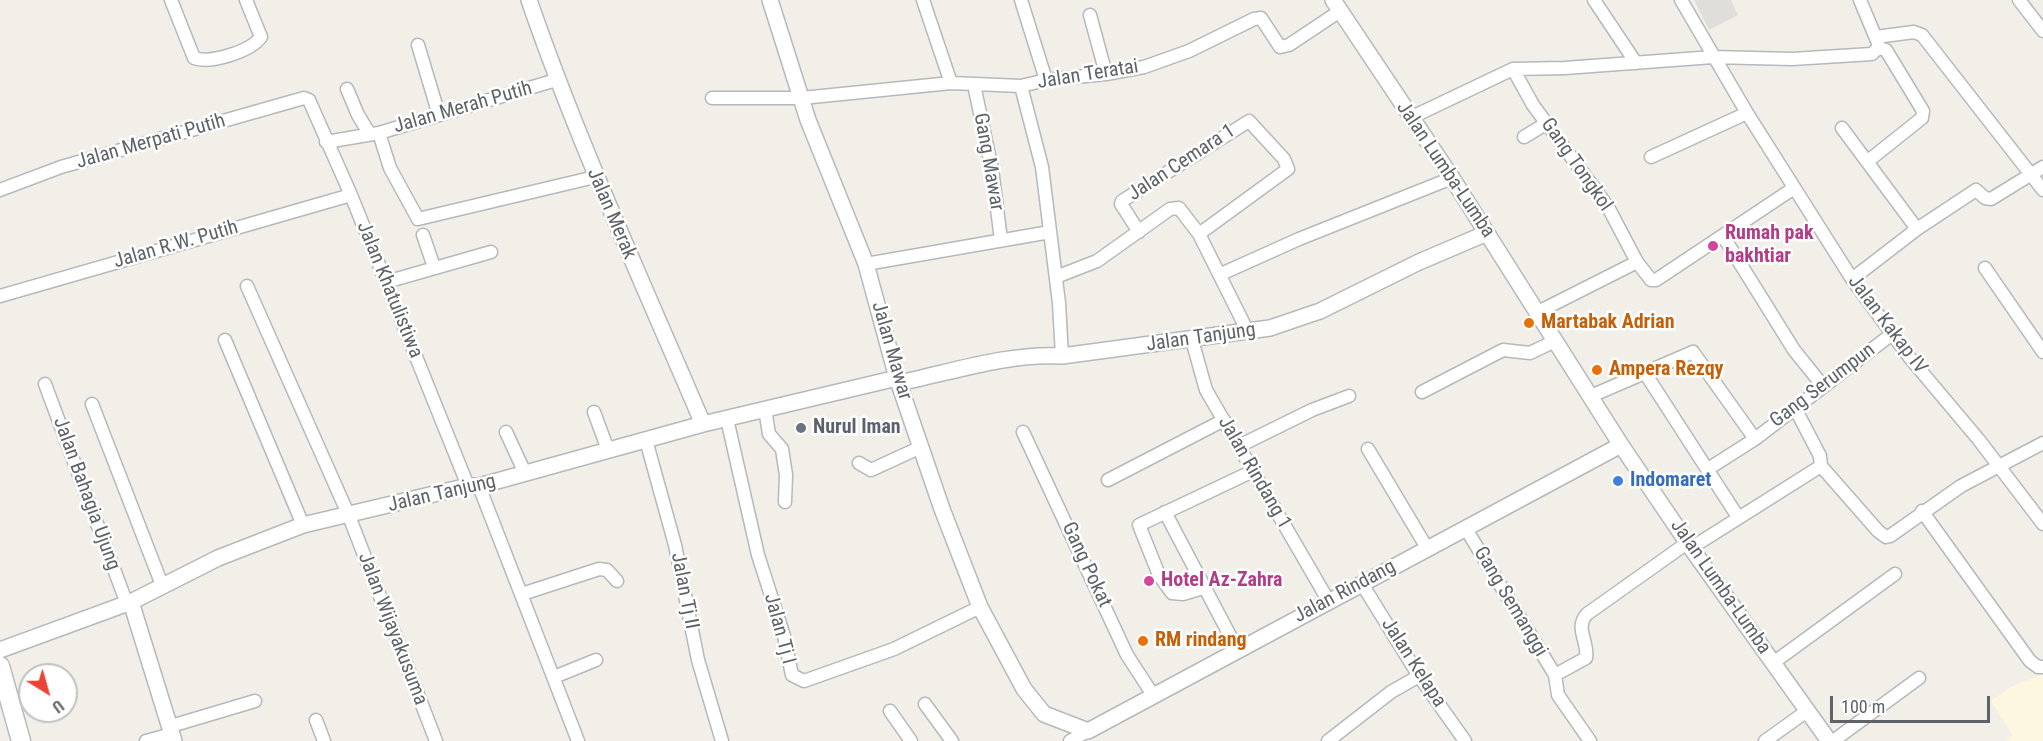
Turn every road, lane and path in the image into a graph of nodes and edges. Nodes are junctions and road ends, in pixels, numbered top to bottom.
1 (171, 0) edge
2 (246, 0) edge
3 (529, 0) edge
4 (770, 0) edge
5 (923, 0) edge
6 (1021, 0) edge
7 (1594, 0) edge
8 (1681, 0) edge
9 (1860, 0) edge
10 (2019, 0) edge
11 (1336, 6) edge
12 (1090, 15) dead end
13 (2043, 31) edge
14 (1877, 42) junction
15 (418, 45) dead end
16 (1713, 57) junction
17 (1636, 63) junction
18 (1514, 69) junction
19 (1106, 74) junction
20 (556, 80) junction
21 (1046, 80) junction
22 (951, 83) junction
23 (974, 85) junction
24 (1022, 86) junction
25 (347, 89) dead end
26 (712, 98) dead end
27 (802, 98) junction
28 (304, 99) joint
29 (1747, 113) junction
30 (439, 115) junction
31 (1410, 118) junction
32 (1547, 123) junction
33 (1842, 128) dead end
34 (374, 133) junction
35 (1524, 137) dead end
36 (326, 142) junction
37 (1651, 157) dead end
38 (1868, 161) junction
39 (2043, 167) edge
40 (2032, 174) junction
41 (595, 177) junction
42 (1452, 178) junction
43 (1794, 188) junction
44 (0, 190) edge
45 (2043, 190) edge
46 (351, 195) junction
47 (1917, 229) junction
48 (1050, 232) junction
49 (1139, 232) junction
50 (1487, 233) junction
51 (1199, 234) junction
52 (423, 235) dead end
53 (1723, 236) junction
54 (1001, 240) junction
55 (491, 252) dead end
56 (1637, 262) junction
57 (866, 264) junction
58 (434, 267) junction
59 (1985, 268) dead end
60 (1221, 274) junction
61 (1056, 277) junction
62 (1852, 279) junction
63 (386, 282) junction
64 (247, 286) dead end
65 (0, 296) edge
66 (1538, 312) junction
67 (1248, 332) junction
68 (1892, 334) junction
69 (225, 340) dead end
70 (1192, 340) junction
71 (1555, 341) junction
72 (2043, 352) edge
73 (1062, 356) junction
74 (1645, 373) junction
75 (898, 380) junction
76 (45, 384) dead end
77 (1823, 386) junction
78 (1422, 392) dead end
79 (1349, 396) dead end
80 (1591, 396) junction
81 (92, 404) dead end
82 (1795, 408) junction
83 (765, 410) junction
84 (594, 412) dead end
85 (727, 419) junction
86 (1224, 420) junction
87 (703, 424) junction
88 (506, 432) dead end
89 (1023, 432) dead end
90 (1755, 439) junction
91 (646, 440) junction
92 (2043, 443) edge
93 (1621, 444) junction
94 (1239, 446) junction
95 (921, 447) junction
96 (608, 450) junction
97 (1368, 450) dead end
98 (859, 463) dead end
99 (1821, 465) junction
100 (1998, 465) junction
101 (1708, 470) junction
102 (1253, 471) junction
103 (525, 473) junction
104 (1108, 480) dead end
105 (474, 486) junction
106 (785, 502) dead end
107 (1922, 511) junction
108 (1165, 512) junction
109 (349, 516) junction
110 (1738, 517) junction
111 (2043, 524) edge
112 (303, 525) junction
113 (1466, 529) junction
114 (1689, 545) junction
115 (1427, 548) junction
116 (1895, 574) dead end
117 (617, 581) dead end
118 (1362, 584) junction
119 (162, 585) junction
120 (1203, 588) junction
121 (522, 594) junction
122 (1328, 600) junction
123 (129, 603) junction
124 (980, 607) junction
125 (0, 650) edge
126 (1237, 650) junction
127 (596, 660) dead end
128 (1773, 663) junction
129 (0, 666) edge
130 (2043, 667) edge
131 (1555, 675) junction
132 (1419, 676) junction
133 (554, 677) junction
134 (1919, 678) dead end
135 (1153, 695) junction
136 (255, 701) dead end
137 (925, 704) dead end
138 (890, 711) dead end
139 (1807, 711) junction
140 (316, 720) dead end
141 (172, 734) edge
142 (1092, 736) edge
143 (21, 741) edge
144 (146, 741) edge
145 (324, 741) edge
146 (436, 741) edge
147 (578, 741) edge
148 (722, 741) edge
149 (911, 741) edge
150 (952, 741) edge
151 (1070, 741) edge
152 (1328, 741) edge
153 (1465, 741) edge
154 (1590, 741) edge
155 (1765, 741) edge
156 (1831, 741) edge

1 - 2 street
3 - 20 street, Jalan Merak
4 - 27 street, Jalan Mawar
5 - 22 street
6 - 21 street
7 - 17 street
8 - 16 street, Jalan Kakap IV
9 - 14 street
10 - 13 street
11 - 19 street, Jalan Teratai
11 - 31 street, Jalan Lumba-Lumba
12 - 19 street
14 - 16 street
14 - 38 street
14 - 40 street
15 - 30 street
16 - 17 street
16 - 29 street, Jalan Kakap IV
17 - 18 street
18 - 31 street
18 - 32 street, Gang Tongkol
19 - 21 street, Jalan Teratai
20 - 30 street, Jalan Merah Putih
20 - 41 street, Jalan Merak
21 - 24 street, Jalan Teratai
22 - 23 street, Jalan Teratai
22 - 27 street, Jalan Teratai
23 - 24 street, Jalan Teratai
23 - 54 street, Gang Mawar
24 - 48 street
25 - 34 street, Jalan Merah Putih
26 - 27 street, Jalan Teratai
27 - 57 street, Jalan Mawar
28 - 36 street, Jalan Khatulistiwa
28 - 44 street, Jalan Merpati Putih
29 - 37 street
29 - 43 street, Jalan Kakap IV
30 - 34 street, Jalan Merah Putih
31 - 42 street, Jalan Lumba-Lumba
32 - 35 street
32 - 56 street, Gang Tongkol
33 - 38 street
34 - 36 street, Jalan Merah Putih
34 - 41 street
36 - 46 street, Jalan Khatulistiwa
38 - 47 street
39 - 40 street
40 - 45 street
40 - 47 street
41 - 87 street, Jalan Merak
42 - 50 street, Jalan Lumba-Lumba
42 - 60 street
43 - 53 street, Gang Tongkol
43 - 62 street, Jalan Kakap IV
46 - 63 street, Jalan Khatulistiwa
46 - 65 street, Jalan R.W. Putih
47 - 62 street
48 - 54 street
48 - 61 street
49 - 51 street
49 - 51 street, Jalan Cemara 1
49 - 61 street
50 - 66 street, Jalan Lumba-Lumba
50 - 67 street, Jalan Tanjung
51 - 60 street
52 - 58 street
53 - 56 street, Gang Tongkol
53 - 77 street
54 - 57 street
55 - 58 street
56 - 66 street
57 - 75 street, Jalan Mawar
58 - 63 street
59 - 72 street
60 - 67 street
61 - 73 street
62 - 68 street, Jalan Kakap IV
63 - 105 street, Jalan Khatulistiwa
64 - 109 street, Jalan Wijayakusuma
66 - 71 street, Jalan Lumba-Lumba
67 - 70 street, Jalan Tanjung
68 - 77 street, Gang Serumpun
68 - 100 street, Jalan Kakap IV
69 - 112 street
70 - 73 street, Jalan Tanjung
70 - 86 street, Jalan Rindang 1
71 - 78 street
71 - 80 street, Jalan Lumba-Lumba
73 - 75 street, Jalan Tanjung
74 - 80 street
74 - 90 street, Gang Serumpun
74 - 101 street
75 - 83 street, Jalan Tanjung
75 - 95 street, Jalan Mawar
76 - 123 street, Jalan Bahagia Ujung
77 - 82 street, Gang Serumpun
79 - 94 street
80 - 93 street, Jalan Lumba-Lumba
81 - 119 street
82 - 90 street, Gang Serumpun
82 - 99 street
83 - 85 street, Jalan Tanjung
83 - 106 street
84 - 96 street
85 - 87 street, Jalan Tanjung
85 - 124 street, Jalan Tj I
86 - 94 street, Jalan Rindang 1
86 - 104 street
87 - 91 street, Jalan Tanjung
88 - 103 street
89 - 135 street, Gang Pokat
90 - 101 street, Gang Serumpun
91 - 96 street, Jalan Tanjung
91 - 148 street, Jalan Tj II
92 - 100 street
93 - 113 street, Jalan Rindang
93 - 114 street, Jalan Lumba-Lumba
94 - 102 street, Jalan Rindang 1
95 - 98 street
95 - 124 street, Jalan Mawar
96 - 103 street, Jalan Tanjung
97 - 115 street
99 - 107 street
99 - 110 street
100 - 107 street
100 - 111 street, Jalan Kakap IV
101 - 110 street
102 - 108 street
102 - 122 street, Jalan Rindang 1
103 - 105 street, Jalan Tanjung
105 - 109 street, Jalan Tanjung
105 - 121 street, Jalan Khatulistiwa
107 - 130 street
108 - 120 street
108 - 120 street
109 - 112 street, Jalan Tanjung
109 - 146 street, Jalan Wijayakusuma
110 - 114 street
112 - 119 street, Jalan Tanjung
113 - 115 street, Jalan Rindang
113 - 131 street, Gang Semanggi
114 - 128 street, Jalan Lumba-Lumba
114 - 131 street, Gang Semanggi
115 - 118 street, Jalan Rindang
116 - 128 street
117 - 121 street
118 - 122 street, Jalan Rindang
118 - 132 street, Jalan Kelapa
119 - 123 street, Jalan Tanjung
120 - 126 street
121 - 133 street, Jalan Khatulistiwa
122 - 126 street, Jalan Rindang
123 - 125 street, Jalan Tanjung
123 - 141 street
124 - 142 street, Jalan Mawar
126 - 135 street, Jalan Rindang
127 - 133 street
128 - 139 street, Jalan Lumba-Lumba
129 - 143 main road
131 - 154 street, Gang Semanggi
132 - 152 street
132 - 153 street, Jalan Kelapa
133 - 147 street, Jalan Khatulistiwa
134 - 156 street
135 - 142 street, Jalan Rindang
136 - 141 street
137 - 150 street
138 - 149 street
139 - 155 street
139 - 156 street, Jalan Lumba-Lumba
140 - 145 street
141 - 144 street
142 - 151 street, Jalan Rindang

